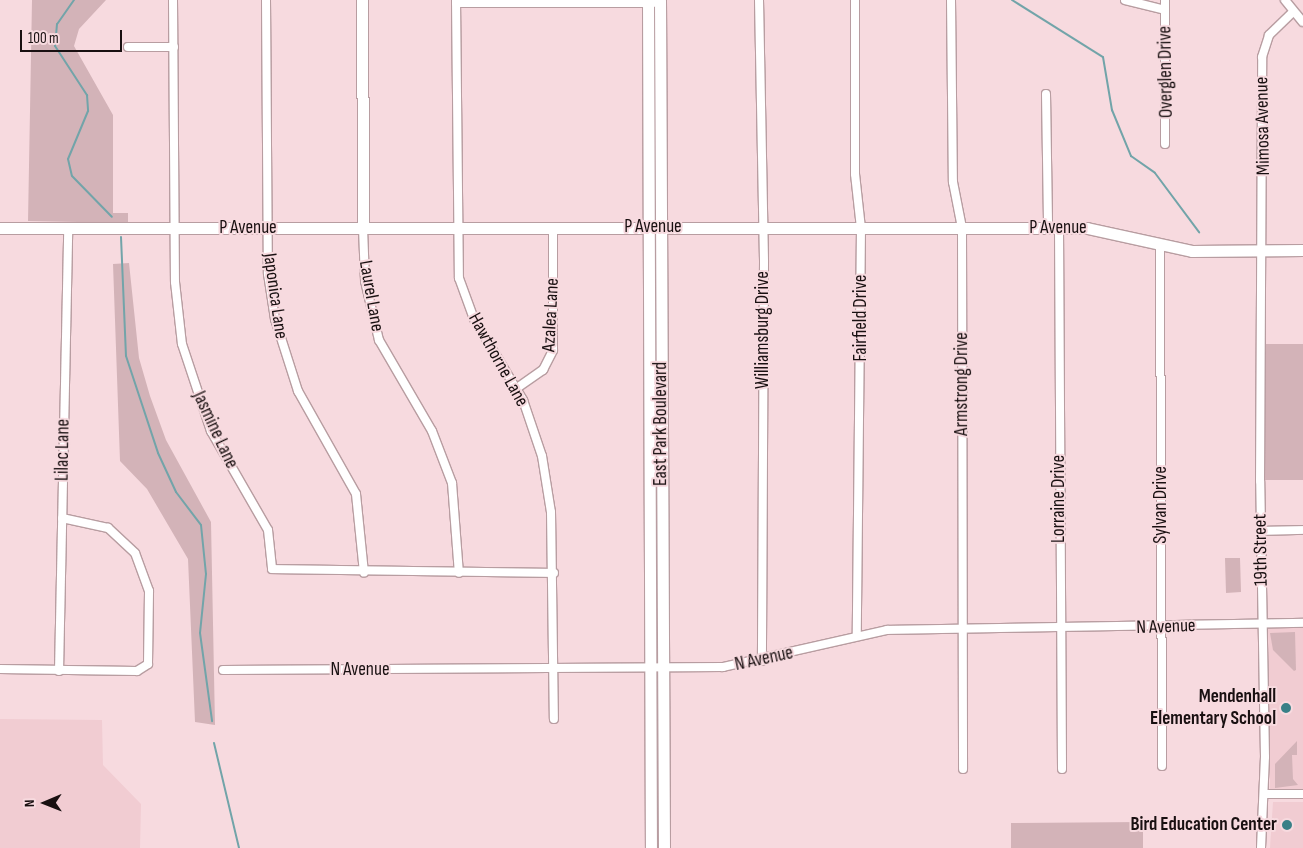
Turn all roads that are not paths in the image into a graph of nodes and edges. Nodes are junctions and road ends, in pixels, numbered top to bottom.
1 (174, 0) edge
2 (266, 0) edge
3 (362, 0) edge
4 (759, 0) edge
5 (855, 0) edge
6 (951, 0) edge
7 (1125, 0) edge
8 (1165, 0) edge
9 (1285, 0) edge
10 (456, 2) edge
11 (550, 2) edge
12 (654, 2) edge
13 (1165, 10) junction
14 (1293, 12) junction
15 (1303, 22) edge
16 (128, 47) dead end
17 (174, 47) junction
18 (1046, 94) dead end
19 (1165, 144) dead end
20 (553, 227) junction
21 (655, 227) junction
22 (762, 227) junction
23 (0, 228) edge
24 (173, 228) junction
25 (268, 228) junction
26 (363, 228) junction
27 (458, 228) junction
28 (862, 228) junction
29 (962, 228) junction
30 (1053, 228) junction
31 (68, 229) junction
32 (1160, 244) junction
33 (1303, 250) edge
34 (1262, 251) junction
35 (517, 388) junction
36 (62, 518) junction
37 (1303, 530) edge
38 (1261, 531) junction
39 (364, 573) junction
40 (459, 573) junction
41 (554, 573) junction
42 (1303, 623) edge
43 (1263, 624) junction
44 (961, 628) junction
45 (1059, 628) junction
46 (1162, 628) junction
47 (857, 636) junction
48 (762, 661) junction
49 (0, 669) edge
50 (650, 669) junction
51 (223, 670) dead end
52 (554, 670) junction
53 (662, 670) junction
54 (59, 671) junction
55 (554, 719) dead end
56 (1162, 766) dead end
57 (963, 769) dead end
58 (1062, 769) dead end
59 (1264, 794) junction
60 (1303, 794) edge
61 (650, 848) edge
62 (664, 848) edge
63 (1261, 848) edge

1 - 17 street, Jasmine Lane
2 - 25 street, Japonica Lane
3 - 26 street, Laurel Lane
4 - 22 street, Williamsburg Drive
5 - 28 street, Fairfield Drive
6 - 29 street, Armstrong Drive
7 - 13 street
8 - 13 street, Overglen Drive
9 - 14 street
10 - 11 street
10 - 27 street, Hawthorne Lane
11 - 12 street
12 - 21 street, East Park Boulevard
13 - 19 street, Overglen Drive
14 - 15 street
14 - 34 street, Mimosa Avenue
16 - 17 street
17 - 24 street, Jasmine Lane
18 - 30 street, Lorraine Drive
20 - 21 street, P Avenue
20 - 27 street, P Avenue
20 - 35 street, Azalea Lane
21 - 22 street, P Avenue
21 - 50 street, East Park Boulevard
21 - 53 street, East Park Boulevard
22 - 28 street, P Avenue
22 - 48 street, Williamsburg Drive
23 - 31 street, P Avenue
24 - 25 street, P Avenue
24 - 31 street, P Avenue
24 - 39 street, Jasmine Lane
25 - 26 street, P Avenue
25 - 39 street, Japonica Lane
26 - 27 street, P Avenue
26 - 40 street, Laurel Lane
27 - 35 street, Hawthorne Lane
28 - 29 street, P Avenue
28 - 47 street, Fairfield Drive
29 - 30 street, P Avenue
29 - 44 street, Armstrong Drive
30 - 32 street, P Avenue
30 - 45 street, Lorraine Drive
31 - 36 street, Lilac Lane
32 - 34 street, P Avenue
32 - 46 street, Sylvan Drive
33 - 34 street, P Avenue
34 - 38 street, 19th Street
35 - 41 street, Hawthorne Lane
36 - 54 street, Lilac Lane
36 - 54 street
37 - 38 street
38 - 43 street, 19th Street
39 - 40 street, Jasmine Lane
40 - 41 street, Jasmine Lane
41 - 52 street, Hawthorne Lane
42 - 43 street, N Avenue
43 - 46 street, N Avenue
43 - 59 street, 19th Street
44 - 45 street, N Avenue
44 - 47 street, N Avenue
44 - 57 street, Armstrong Drive
45 - 46 street, N Avenue
45 - 58 street, Lorraine Drive
46 - 56 street, Sylvan Drive
47 - 48 street, N Avenue
48 - 53 street, N Avenue
49 - 54 street
50 - 52 street, N Avenue
50 - 53 street, N Avenue
50 - 61 street, East Park Boulevard
51 - 52 street, N Avenue
52 - 55 street, Hawthorne Lane
53 - 62 street, East Park Boulevard
59 - 60 street
59 - 63 street, 19th Street

